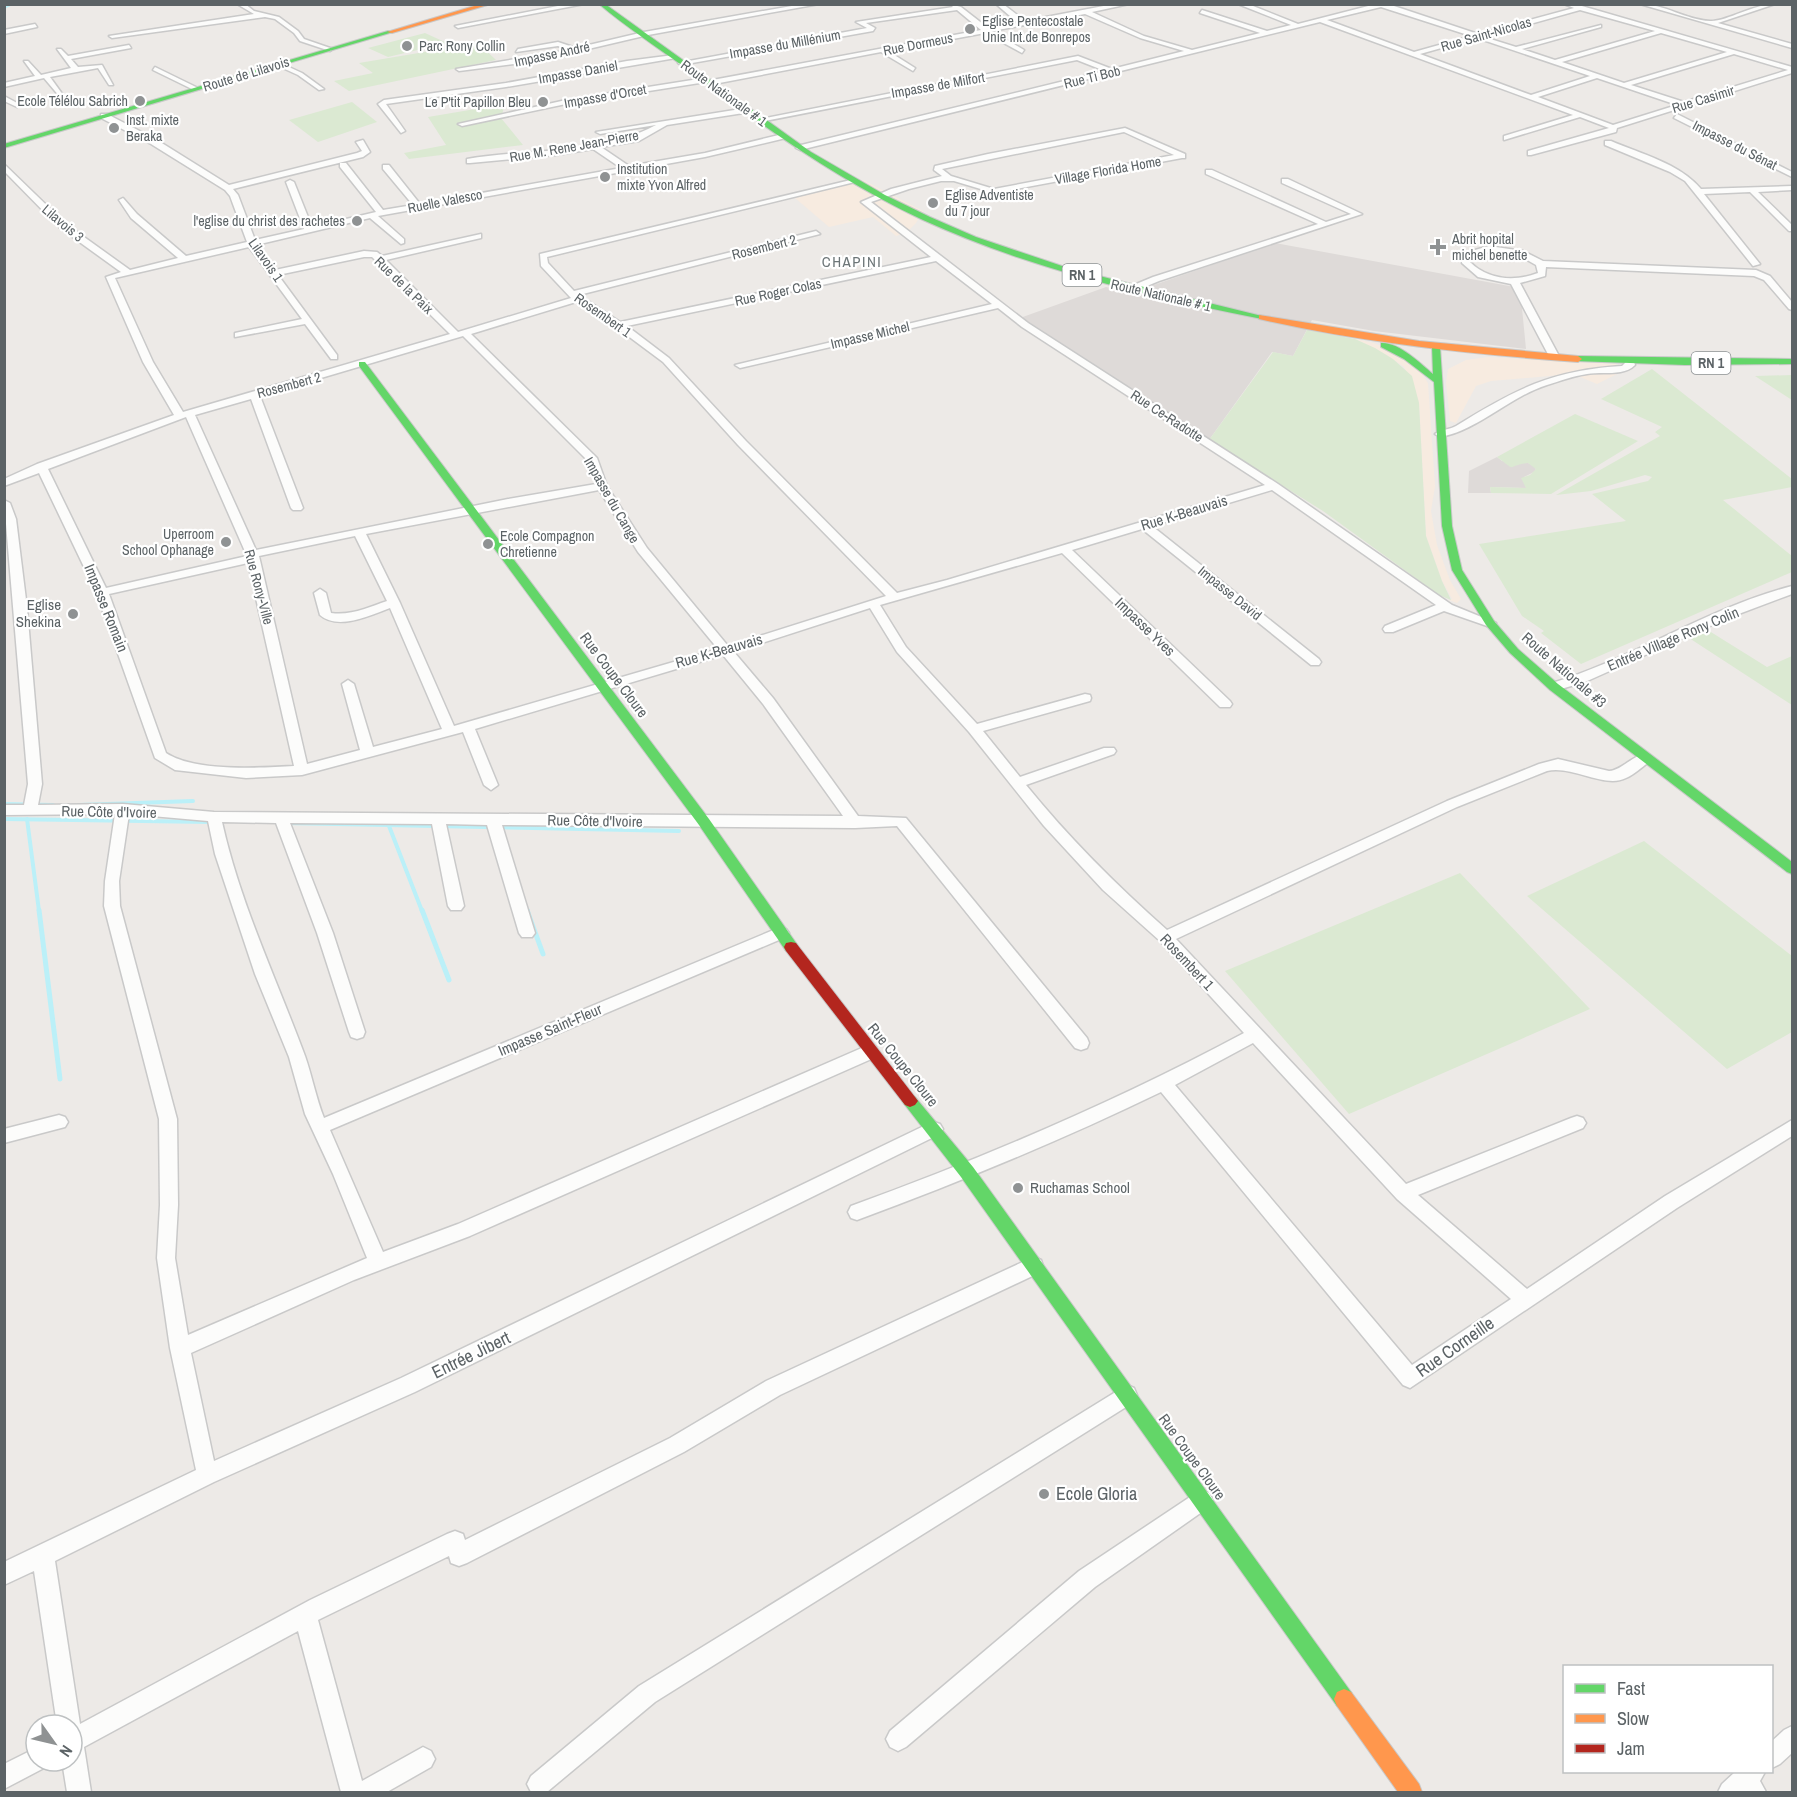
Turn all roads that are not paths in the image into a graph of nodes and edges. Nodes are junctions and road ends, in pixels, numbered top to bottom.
1 (240, 4) edge
2 (489, 4) edge
3 (581, 4) edge
4 (601, 4) edge
5 (816, 4) edge
6 (999, 4) edge
7 (1070, 4) edge
8 (1126, 4) edge
9 (1241, 4) edge
10 (1567, 4) edge
11 (1592, 4) edge
12 (1642, 4) edge
13 (1659, 4) edge
14 (1772, 4) edge
15 (1384, 5) edge
16 (956, 6) edge
17 (1651, 7) junction
18 (1579, 8) junction
19 (1085, 12) junction
20 (1202, 12) dead end
21 (265, 15) junction
22 (1320, 20) junction
23 (1710, 23) junction
24 (1024, 24) junction
25 (34, 26) dead end
26 (458, 26) dead end
27 (1298, 26) junction
28 (1599, 26) dead end
29 (1660, 31) junction
30 (4, 32) edge
31 (987, 32) junction
32 (1266, 33) junction
33 (644, 35) junction
34 (1792, 35) edge
35 (112, 36) dead end
36 (1480, 37) junction
37 (1774, 41) junction
38 (1792, 46) edge
39 (129, 47) dead end
40 (330, 49) junction
41 (1515, 49) junction
42 (59, 50) dead end
43 (574, 50) junction
44 (518, 51) dead end
45 (883, 51) junction
46 (1022, 51) dead end
47 (1193, 52) junction
48 (1734, 52) junction
49 (1414, 54) junction
50 (66, 58) junction
51 (677, 60) junction
52 (26, 62) dead end
53 (1556, 62) junction
54 (278, 64) junction
55 (76, 69) junction
56 (155, 69) dead end
57 (459, 69) dead end
58 (913, 69) dead end
59 (1792, 70) edge
60 (1114, 72) junction
61 (4, 73) edge
62 (1597, 76) junction
63 (42, 77) junction
64 (16, 82) junction
65 (707, 82) junction
66 (111, 84) dead end
67 (1624, 85) junction
68 (4, 86) edge
69 (196, 89) junction
70 (321, 89) dead end
71 (60, 95) dead end
72 (4, 98) edge
73 (1531, 98) junction
74 (1682, 104) junction
75 (17, 105) dead end
76 (747, 110) junction
77 (1580, 115) junction
78 (104, 116) junction
79 (1677, 116) dead end
80 (760, 120) junction
81 (665, 123) junction
82 (462, 124) dead end
83 (1613, 127) junction
84 (401, 130) dead end
85 (600, 132) dead end
86 (783, 136) junction
87 (1508, 138) dead end
88 (360, 142) dead end
89 (1608, 143) dead end
90 (4, 146) edge
91 (594, 146) junction
92 (800, 148) junction
93 (1531, 153) dead end
94 (470, 161) dead end
95 (343, 165) dead end
96 (4, 166) edge
97 (386, 167) dead end
98 (628, 169) junction
99 (1209, 172) dead end
100 (1792, 175) edge
101 (949, 178) junction
102 (855, 181) junction
103 (1285, 181) dead end
104 (290, 182) dead end
105 (228, 188) junction
106 (1792, 188) edge
107 (1751, 189) junction
108 (1697, 192) junction
109 (878, 195) junction
110 (123, 201) dead end
111 (418, 206) junction
112 (377, 214) junction
113 (1324, 224) junction
114 (1792, 229) edge
115 (309, 230) junction
116 (816, 234) dead end
117 (478, 236) dead end
118 (401, 241) dead end
119 (252, 245) junction
120 (938, 258) junction
121 (380, 259) junction
122 (185, 260) junction
123 (1541, 264) junction
124 (1756, 264) dead end
125 (129, 273) junction
126 (274, 273) junction
127 (110, 277) joint
128 (1514, 281) junction
129 (1132, 289) junction
130 (575, 297) junction
131 (1000, 305) junction
132 (1792, 307) edge
133 (308, 321) junction
134 (619, 325) junction
135 (460, 334) junction
136 (238, 335) dead end
137 (1363, 337) junction
138 (1436, 346) junction
139 (1508, 353) junction
140 (1554, 356) junction
141 (334, 357) dead end
142 (1630, 361) junction
143 (1792, 362) edge
144 (362, 364) junction
145 (740, 365) dead end
146 (1436, 380) junction
147 (254, 394) junction
148 (185, 415) junction
149 (1440, 434) junction
150 (41, 466) junction
151 (4, 483) edge
152 (602, 486) junction
153 (1266, 488) junction
154 (4, 503) edge
155 (297, 508) dead end
156 (471, 510) junction
157 (1144, 525) junction
158 (359, 532) junction
159 (1064, 549) junction
160 (253, 556) junction
161 (102, 592) junction
162 (320, 593) dead end
163 (1789, 595) edge
164 (894, 597) junction
165 (394, 603) junction
166 (873, 603) junction
167 (1445, 606) junction
168 (1490, 623) junction
169 (1389, 629) dead end
170 (724, 651) junction
171 (1315, 662) dead end
172 (348, 684) dead end
173 (602, 686) junction
174 (1554, 687) junction
175 (1085, 698) dead end
176 (1226, 704) dead end
177 (467, 727) junction
178 (974, 729) junction
179 (450, 732) junction
180 (1108, 751) dead end
181 (368, 753) junction
182 (160, 755) joint
183 (1645, 758) junction
184 (302, 770) junction
185 (1017, 783) junction
186 (491, 785) dead end
187 (123, 809) junction
188 (4, 810) edge
189 (30, 811) junction
190 (214, 817) junction
191 (281, 818) junction
192 (438, 819) junction
193 (493, 820) junction
194 (704, 822) junction
195 (855, 823) junction
196 (1792, 869) edge
197 (456, 906) dead end
198 (527, 933) dead end
199 (780, 933) junction
200 (1165, 937) junction
201 (357, 1032) dead end
202 (1254, 1035) junction
203 (1081, 1043) dead end
204 (870, 1052) junction
205 (1164, 1084) junction
206 (59, 1122) dead end
207 (1577, 1123) dead end
208 (320, 1127) junction
209 (1792, 1127) edge
210 (934, 1129) junction
211 (4, 1136) edge
212 (967, 1172) junction
213 (1403, 1193) junction
214 (857, 1212) dead end
215 (378, 1262) junction
216 (1034, 1266) junction
217 (1526, 1299) junction
218 (180, 1348) junction
219 (1127, 1395) junction
220 (207, 1475) junction
221 (1202, 1500) junction
222 (43, 1556) junction
223 (4, 1574) edge
224 (305, 1615) junction
225 (67, 1713) edge
226 (84, 1737) edge
227 (1792, 1738) edge
228 (898, 1739) dead end
229 (1773, 1755) edge
230 (423, 1759) dead end
231 (24, 1766) edge
232 (76, 1773) edge
233 (4, 1777) edge
234 (539, 1784) dead end
235 (79, 1792) edge
236 (353, 1792) edge
237 (365, 1792) edge
238 (1411, 1792) edge

1 - 21 street
2 - 40 main road, Route de Lilavois
3 - 26 street
4 - 33 main road, Route Nationale # 1 / RN 1
5 - 33 street, Impasse André
6 - 24 street
7 - 19 street
8 - 19 street, Rue Dormeus
9 - 27 street
10 - 18 street
11 - 18 street, Rue Saint-Nicolas
12 - 17 street
13 - 17 street
14 - 23 street
15 - 22 street, Rue Ti Bob
15 - 36 street
16 - 31 street
16 - 51 street, Impasse du Millénium
17 - 23 street
18 - 29 street
18 - 36 street, Rue Saint-Nicolas
19 - 24 street, Rue Dormeus
19 - 47 street
20 - 32 street
21 - 35 street
21 - 40 street
22 - 27 street, Rue Ti Bob
22 - 49 street
23 - 37 street
24 - 31 street, Rue Dormeus
25 - 30 street
27 - 32 street, Rue Ti Bob
28 - 41 street
29 - 48 street
29 - 53 street
31 - 45 street, Rue Dormeus
31 - 46 street
32 - 47 street, Rue Ti Bob
33 - 43 street, Impasse André
33 - 51 main road, Route Nationale # 1 / RN 1
34 - 37 street
36 - 41 street
36 - 49 street, Rue Saint-Nicolas
37 - 38 street
39 - 50 street
40 - 54 main road, Route de Lilavois
41 - 53 street
42 - 50 street
43 - 44 street
43 - 57 street, Impasse André
45 - 58 street
45 - 65 street, Rue Dormeus
47 - 60 street, Rue Ti Bob
48 - 59 street
48 - 67 street
49 - 73 street
50 - 55 street
51 - 65 main road, Route Nationale # 1 / RN 1
51 - 84 street, Impasse Daniel
52 - 63 street
53 - 62 street
54 - 69 main road, Route de Lilavois
54 - 70 street
55 - 63 street
55 - 66 street
56 - 69 street
59 - 74 street, Rue Casimir
60 - 80 street, Impasse de Milfort
60 - 92 street, Rue Ti Bob
61 - 64 street
62 - 67 street
62 - 73 street
63 - 64 street
63 - 71 street
64 - 68 street
65 - 76 main road, Route Nationale # 1 / RN 1
65 - 82 street, Impasse d'Orcet
67 - 74 street
69 - 78 main road, Route de Lilavois
72 - 75 street
73 - 77 street
74 - 83 street, Rue Casimir
76 - 80 main road, Route Nationale # 1 / RN 1
76 - 81 street, Rue M. Rene Jean-Pierre
77 - 83 street
77 - 87 street
78 - 90 main road, Route de Lilavois
78 - 105 street
79 - 100 street, Impasse du Sénat
80 - 86 main road, Route Nationale # 1 / RN 1
81 - 85 street
81 - 91 street, Rue M. Rene Jean-Pierre
83 - 93 street, Rue Casimir
86 - 92 main road, Route Nationale # 1 / RN 1
86 - 98 street, Ruelle Valesco
88 - 105 street
89 - 108 street
91 - 94 street, Rue M. Rene Jean-Pierre
91 - 98 street
92 - 102 main road, Route Nationale # 1 / RN 1
95 - 112 street
96 - 125 street, Lilavois 3
97 - 111 street
98 - 111 street, Ruelle Valesco
99 - 113 street
101 - 101 street, Village Florida Home
101 - 109 street
102 - 109 main road, Route Nationale # 1 / RN 1
102 - 130 street, Rosembert 1
103 - 113 street
104 - 115 street
105 - 119 street, Lilavois 1
106 - 107 street
107 - 108 street
107 - 114 street
108 - 124 street
109 - 120 street, Rue Ce-Radotte
109 - 129 main road, Route Nationale # 1 / RN 1
110 - 122 street
111 - 112 street, Ruelle Valesco
112 - 115 street, Ruelle Valesco
112 - 118 street
113 - 129 street
115 - 119 street, Ruelle Valesco
116 - 130 street, Rosembert 2
117 - 121 street
119 - 122 street, Ruelle Valesco
119 - 126 street, Lilavois 1
120 - 131 street, Rue Ce-Radotte
120 - 134 street, Rue Roger Colas
121 - 126 street, Rue de la Paix
121 - 135 street, Rue de la Paix
122 - 125 street, Ruelle Valesco
123 - 128 street
123 - 128 street
123 - 132 street
125 - 127 street, Ruelle Valesco
126 - 133 street, Lilavois 1
127 - 148 street, Rue Rony-Ville
128 - 140 street
129 - 137 main road, Route Nationale # 1 / RN 1
130 - 134 street, Rosembert 1
130 - 135 street, Rosembert 2
131 - 145 street, Impasse Michel
131 - 153 street, Rue Ce-Radotte
133 - 136 street
133 - 141 street, Lilavois 1
134 - 164 street, Rosembert 1
135 - 144 street, Rosembert 2
135 - 152 street, Impasse du Cange
137 - 138 main road, Route Nationale # 1 / RN 1
137 - 146 main road
138 - 139 main road, Route Nationale # 1 / RN 1
138 - 146 main road, Route Nationale #3
139 - 140 main road, Route Nationale # 1 / RN 1
139 - 146 main road
140 - 142 main road, Route Nationale # 1 / RN 1
142 - 143 main road, Route Nationale # 1 / RN 1
142 - 149 street
144 - 147 street, Rosembert 2
144 - 156 main road, Rue Coupe Cloure
146 - 149 main road, Route Nationale #3
147 - 148 street, Rosembert 2
147 - 155 street
148 - 150 street, Rosembert 2
148 - 160 street, Rue Rony-Ville
149 - 168 main road, Route Nationale #3
150 - 151 street, Rosembert 2
150 - 161 street, Impasse Romain
152 - 156 street
152 - 170 street, Impasse du Cange
153 - 157 street, Rue K-Beauvais
153 - 167 street, Rue Ce-Radotte
154 - 189 street
156 - 158 street
156 - 173 main road, Rue Coupe Cloure
157 - 159 street, Rue K-Beauvais
157 - 171 street, Impasse David
158 - 160 street
158 - 165 street
159 - 164 street, Rue K-Beauvais
159 - 176 street, Impasse Yves
160 - 161 street
160 - 184 street, Rue Rony-Ville
161 - 182 street, Impasse Romain
162 - 165 street
163 - 174 street, Entrée Village Rony Colin
164 - 166 street, Rue K-Beauvais
165 - 179 street
166 - 170 street, Rue K-Beauvais
166 - 178 street, Rosembert 1
167 - 168 street, Rue Ce-Radotte
167 - 169 street
168 - 174 main road, Route Nationale #3
170 - 173 street, Rue K-Beauvais
170 - 195 street, Impasse du Cange
172 - 181 street
173 - 177 street, Rue K-Beauvais
173 - 194 main road, Rue Coupe Cloure
174 - 183 main road, Route Nationale #3
175 - 178 street
177 - 179 street, Rue K-Beauvais
177 - 186 street
178 - 185 street, Rosembert 1
179 - 181 street, Rue K-Beauvais
180 - 185 street
181 - 184 street, Rue K-Beauvais
182 - 184 street, Rue K-Beauvais
183 - 196 main road, Route Nationale #3
183 - 200 street
185 - 200 street, Rosembert 1
187 - 189 street, Rue Côte d'Ivoire
187 - 190 street, Rue Côte d'Ivoire
187 - 218 street
188 - 189 street, Rue Côte d'Ivoire
190 - 191 street, Rue Côte d'Ivoire
190 - 208 street
191 - 192 street, Rue Côte d'Ivoire
191 - 201 street
192 - 193 street, Rue Côte d'Ivoire
192 - 197 street
193 - 194 street, Rue Côte d'Ivoire
193 - 198 street
194 - 195 street, Rue Côte d'Ivoire
194 - 199 main road, Rue Coupe Cloure
195 - 203 street, Rue Côte d'Ivoire
199 - 204 main road, Rue Coupe Cloure
199 - 208 street, Impasse Saint-Fleur
200 - 202 street, Rosembert 1
202 - 205 street
202 - 213 street, Rosembert 1
204 - 210 main road, Rue Coupe Cloure
204 - 215 street
205 - 212 street
205 - 217 street, Rue Corneille
206 - 211 street
207 - 213 street
208 - 215 street
209 - 217 street, Rue Corneille
210 - 212 main road, Rue Coupe Cloure
210 - 220 street, Entrée Jibert
212 - 214 street
212 - 216 main road, Rue Coupe Cloure
213 - 217 street, Rosembert 1
215 - 218 street
216 - 219 main road, Rue Coupe Cloure
216 - 224 street
218 - 220 street
219 - 221 main road, Rue Coupe Cloure
219 - 234 street
220 - 222 street, Entrée Jibert
221 - 228 street
221 - 238 main road, Rue Coupe Cloure
222 - 223 street, Entrée Jibert
222 - 225 street
224 - 226 street
224 - 236 street
227 - 229 street
230 - 237 street
231 - 233 street
232 - 235 street

